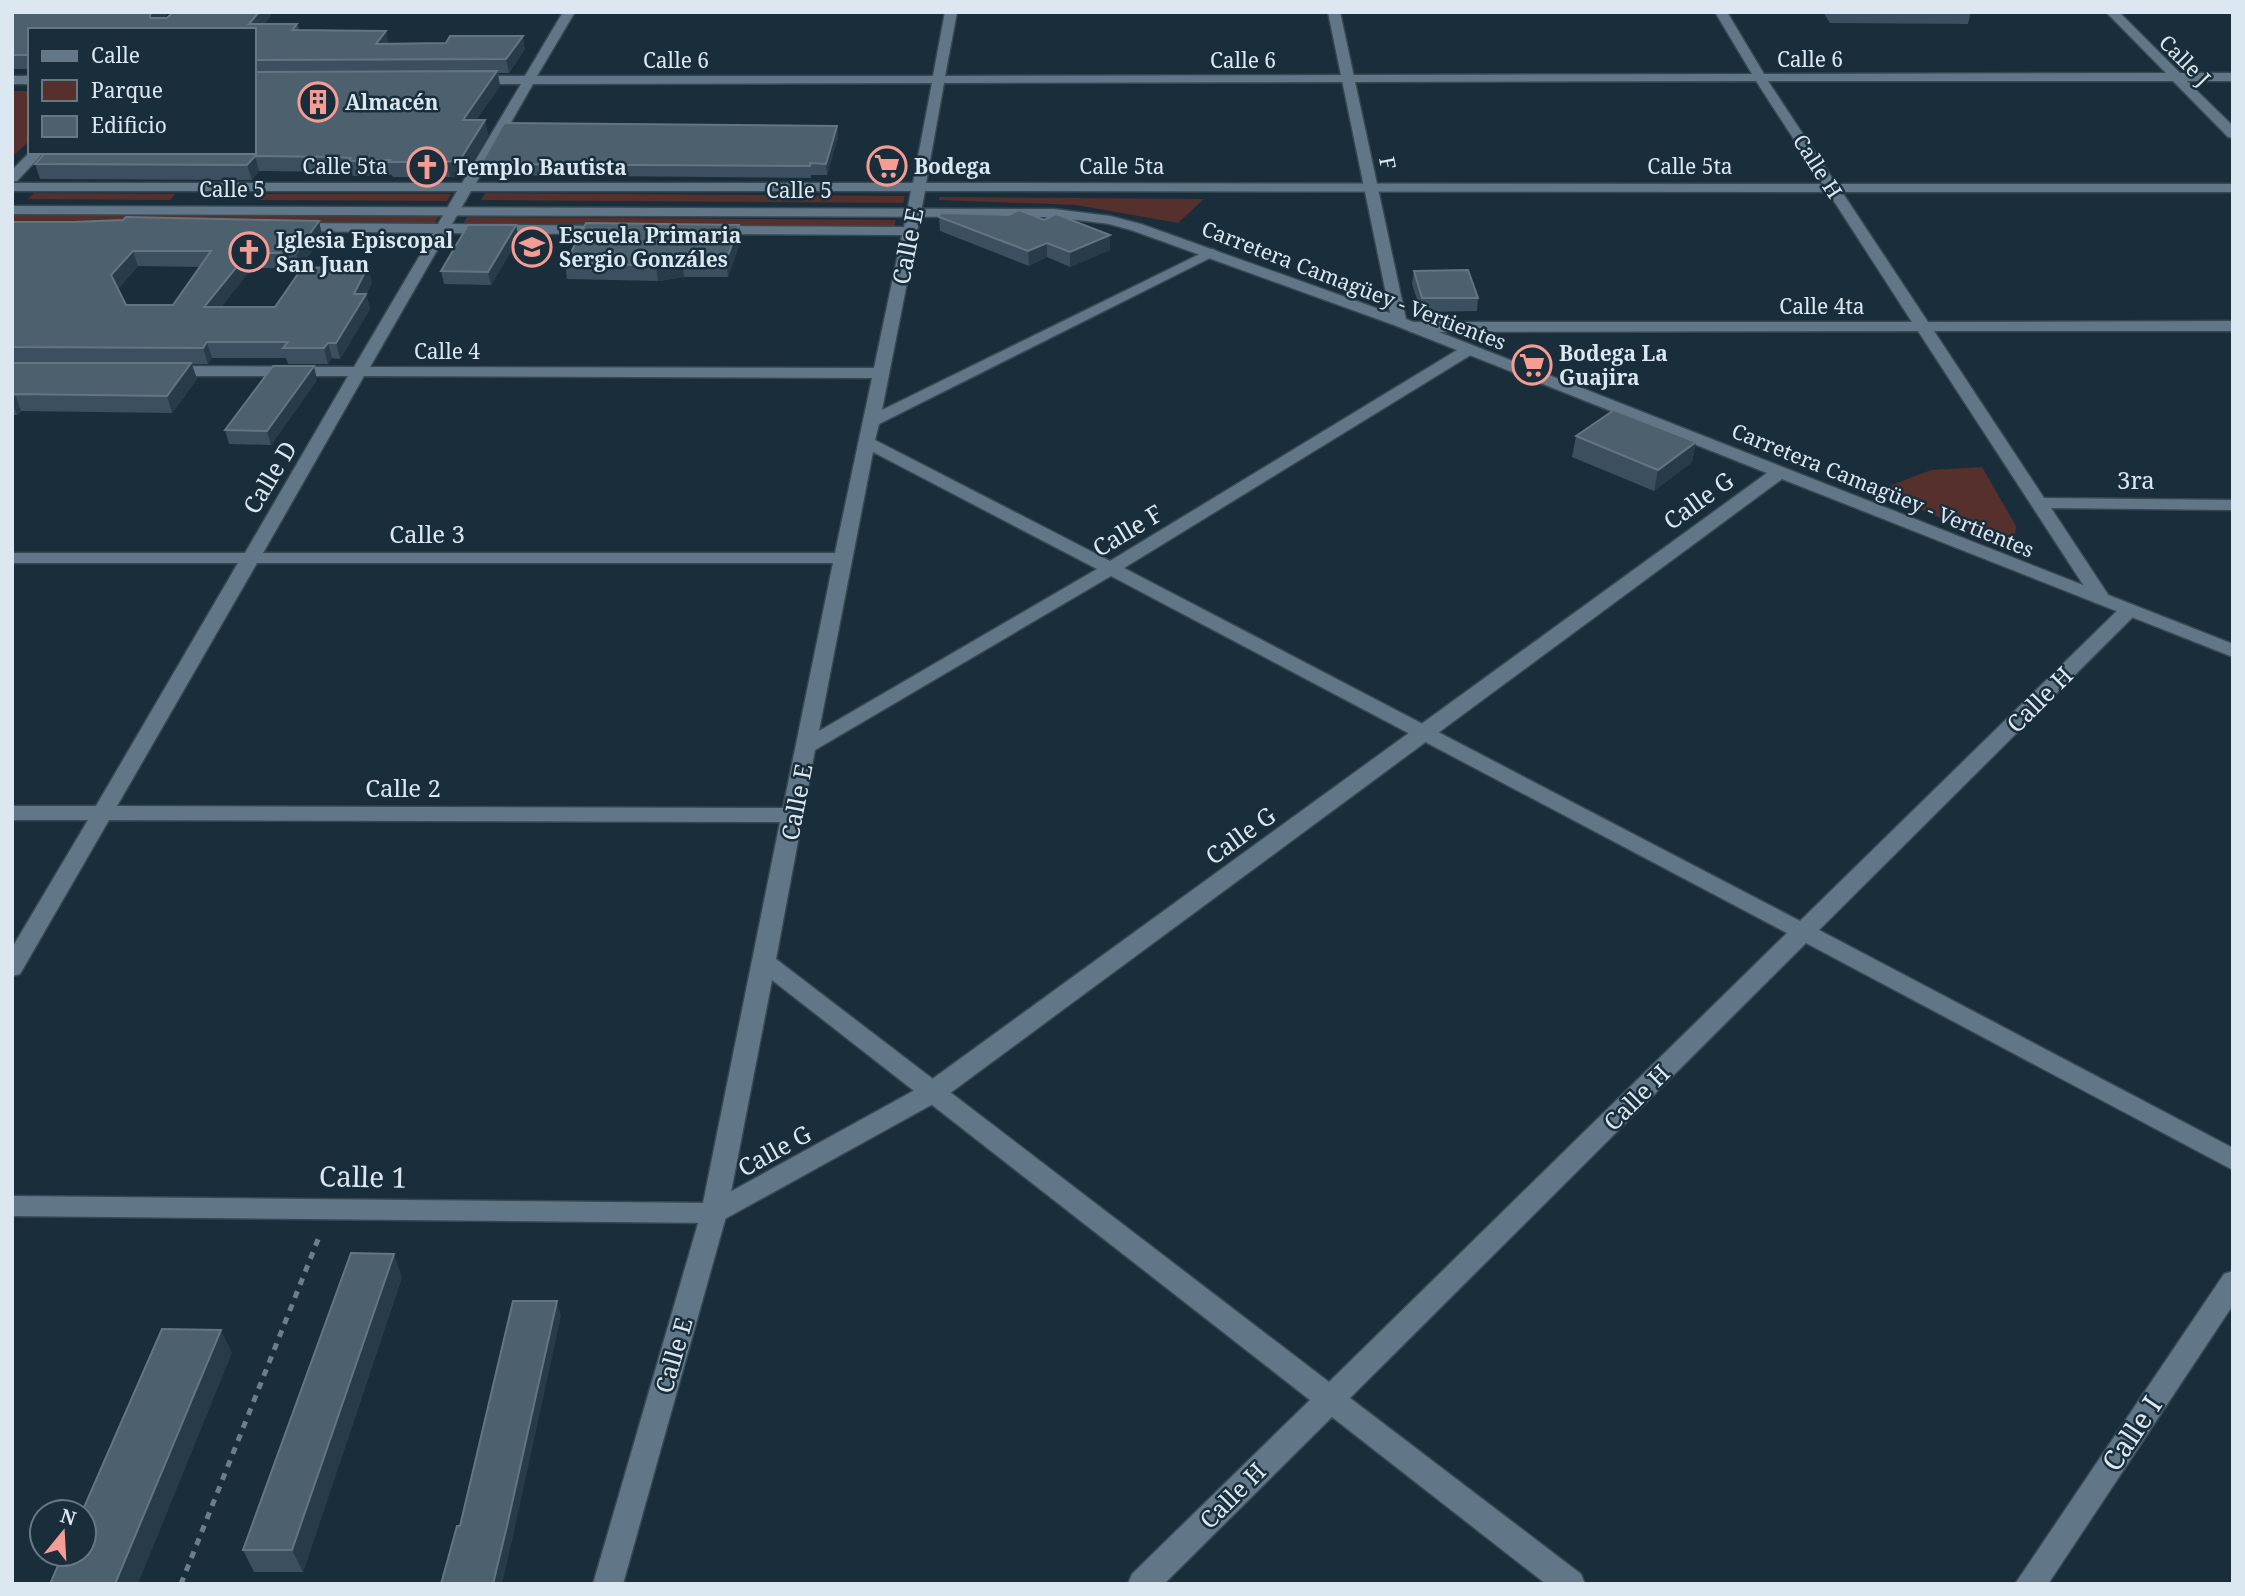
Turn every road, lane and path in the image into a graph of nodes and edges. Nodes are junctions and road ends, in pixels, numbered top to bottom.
1 (569, 12) edge
2 (950, 12) edge
3 (1334, 12) edge
4 (1721, 12) edge
5 (2112, 12) edge
6 (2174, 77) junction
7 (2233, 77) edge
8 (1760, 78) junction
9 (939, 79) junction
10 (1349, 79) junction
11 (460, 80) edge
12 (529, 80) junction
13 (2233, 134) edge
14 (36, 154) edge
15 (12, 178) edge
16 (12, 187) edge
17 (468, 187) junction
18 (919, 187) junction
19 (1371, 187) junction
20 (1832, 187) junction
21 (2233, 188) edge
22 (12, 210) edge
23 (454, 211) junction
24 (912, 222) junction
25 (12, 224) edge
26 (138, 225) edge
27 (277, 227) edge
28 (444, 229) junction
29 (622, 230) edge
30 (691, 230) edge
31 (1213, 253) junction
32 (1405, 325) junction
33 (2233, 326) edge
34 (1923, 327) junction
35 (1468, 350) junction
36 (152, 371) edge
37 (361, 372) junction
38 (882, 373) junction
39 (872, 421) junction
40 (868, 443) junction
41 (1780, 472) junction
42 (2039, 503) junction
43 (2233, 505) edge
44 (12, 558) edge
45 (249, 558) junction
46 (843, 558) junction
47 (1110, 569) junction
48 (2102, 599) junction
49 (2129, 610) junction
50 (2233, 651) edge
51 (1426, 732) junction
52 (808, 746) junction
53 (12, 813) edge
54 (103, 813) junction
55 (793, 814) junction
56 (1803, 932) junction
57 (764, 962) junction
58 (12, 968) edge
59 (933, 1092) junction
60 (2233, 1160) edge
61 (12, 1206) edge
62 (331, 1207) junction
63 (714, 1213) junction
64 (2233, 1282) edge
65 (1330, 1399) junction
66 (181, 1584) edge
67 (608, 1584) edge
68 (1143, 1584) edge
69 (1570, 1584) edge
70 (2030, 1584) edge

1 - 12 street, Calle D
2 - 9 street, Calle E
3 - 10 street, F
4 - 8 street, Calle H
5 - 6 street, Calle J
6 - 7 street, Calle 6
6 - 8 street, Calle 6
6 - 13 street, Calle J
8 - 10 street, Calle 6
8 - 20 street, Calle H
9 - 10 street, Calle 6
9 - 12 street, Calle 6
9 - 18 street, Calle E
10 - 19 street, F
11 - 12 street, Calle 6
12 - 17 street, Calle D
14 - 15 street
16 - 17 street, Calle 5ta
17 - 18 street, Calle 5ta
17 - 23 street, Calle D
18 - 19 street, Calle 5ta
18 - 24 street, Calle E
19 - 20 street, Calle 5ta
19 - 32 street, F
20 - 21 street, Calle 5ta
20 - 34 street, Calle H
22 - 23 street, Calle 5
23 - 24 street, Calle 5
23 - 28 street, Calle D
24 - 30 street, Calle 5
24 - 31 street, Carretera Camagüey - Vertientes
24 - 38 street, Calle E
25 - 26 street
27 - 28 street, Calle 5
28 - 29 street, Calle 5
28 - 37 street, Calle D
31 - 32 street, Carretera Camagüey - Vertientes
31 - 39 street
32 - 34 street, Calle 4ta
32 - 35 street, Carretera Camagüey - Vertientes
33 - 34 street, Calle 4ta
34 - 42 street, Calle H
35 - 41 street, Carretera Camagüey - Vertientes
35 - 47 street, Calle F
36 - 37 street, Calle 4
37 - 38 street, Calle 4
37 - 45 street, Calle D
38 - 39 street, Calle E
39 - 40 street, Calle E
40 - 46 street, Calle E
40 - 47 street
41 - 48 street, Carretera Camagüey - Vertientes
41 - 51 street, Calle G
42 - 43 street, 3ra
42 - 48 street, Calle H
44 - 45 street, Calle 3
45 - 46 street, Calle 3
45 - 54 street, Calle D
46 - 52 street, Calle E
47 - 51 street
47 - 52 street, Calle F
48 - 49 street, Carretera Camagüey - Vertientes
49 - 50 street, Carretera Camagüey - Vertientes
49 - 56 street, Calle H
51 - 56 street
51 - 59 street, Calle G
52 - 55 street, Calle E
53 - 54 street, Calle 2
54 - 55 street, Calle 2
54 - 58 street, Calle D
55 - 57 street, Calle E
56 - 60 street
56 - 65 street, Calle H
57 - 59 street
57 - 63 street, Calle E
59 - 63 street, Calle G
59 - 65 street
61 - 62 street, Calle 1
62 - 63 street, Calle 1
62 - 66 path
63 - 67 street, Calle E
64 - 70 street, Calle I
65 - 68 street, Calle H
65 - 69 street

